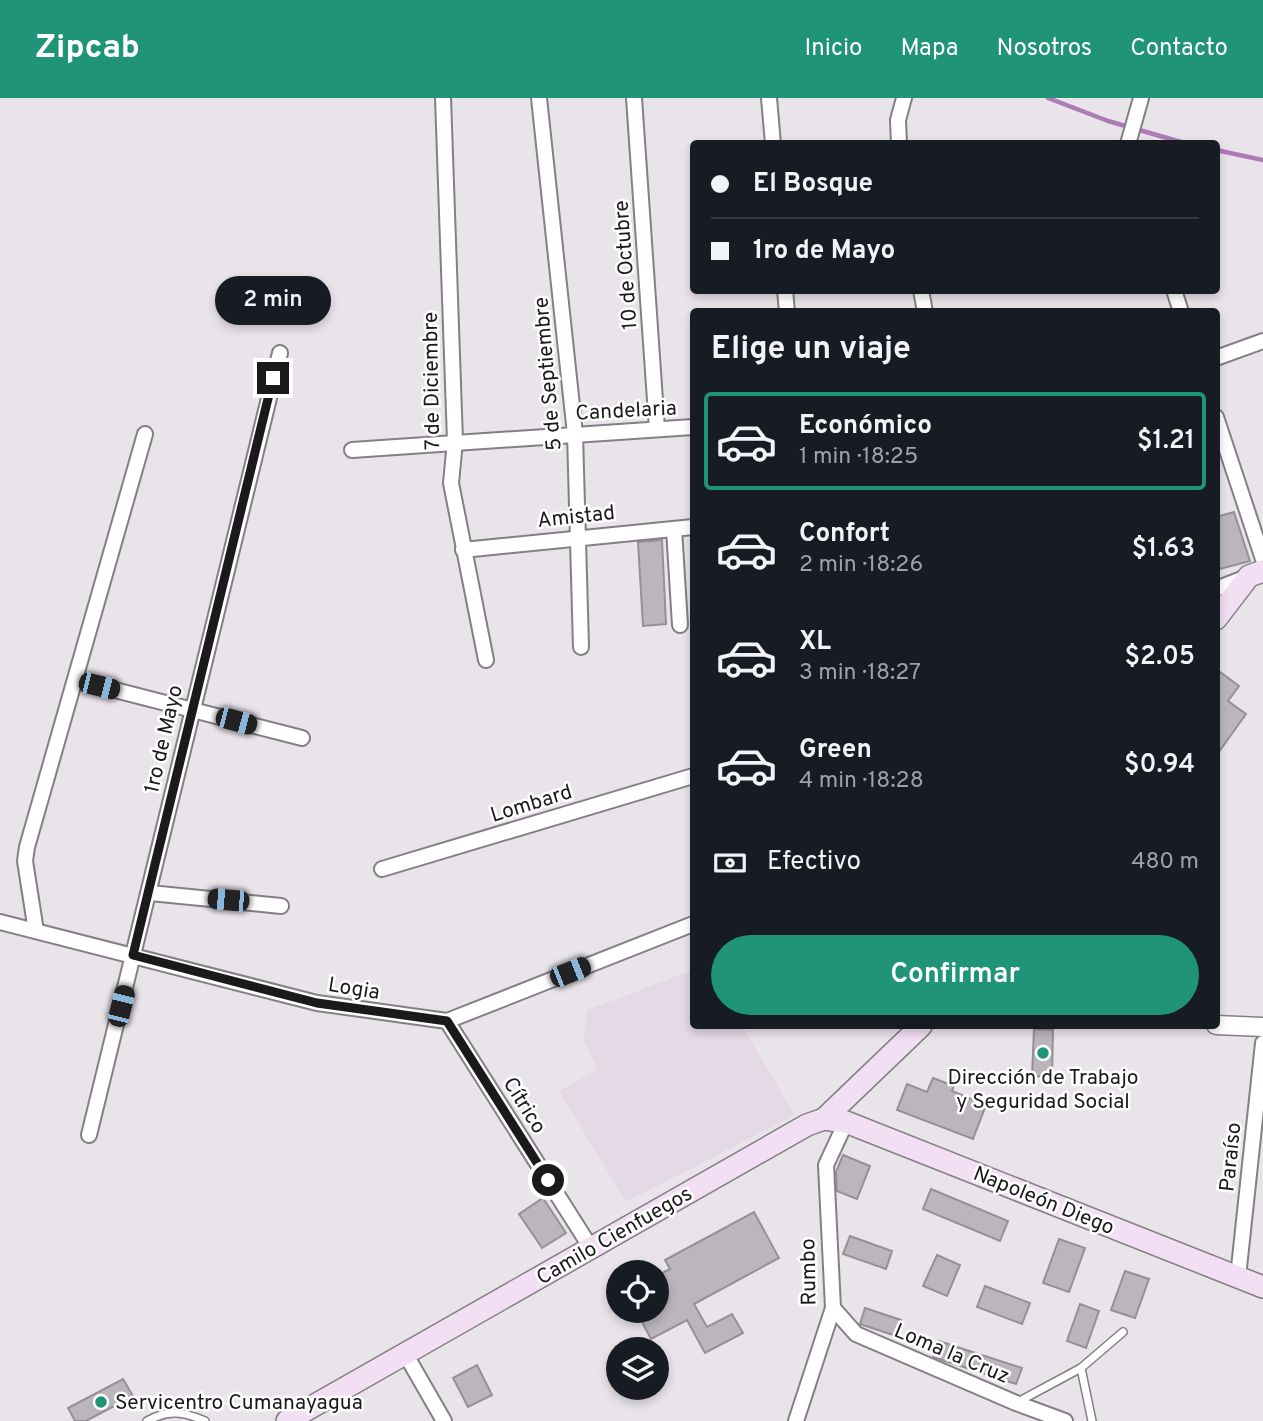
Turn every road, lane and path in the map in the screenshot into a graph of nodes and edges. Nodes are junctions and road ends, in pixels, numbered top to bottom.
1 (443, 98) edge
2 (539, 98) edge
3 (634, 98) edge
4 (769, 98) edge
5 (904, 98) edge
6 (1141, 98) edge
7 (1130, 132) edge
8 (773, 140) edge
9 (899, 140) edge
10 (1263, 341) edge
11 (280, 353) dead end
12 (1220, 357) edge
13 (690, 427) edge
14 (657, 429) junction
15 (1220, 429) edge
16 (145, 434) dead end
17 (575, 434) junction
18 (455, 441) junction
19 (352, 450) dead end
20 (690, 527) edge
21 (674, 529) junction
22 (578, 536) junction
23 (463, 550) junction
24 (1263, 559) edge
25 (1256, 573) edge
26 (1220, 587) edge
27 (1220, 614) edge
28 (681, 625) dead end
29 (581, 647) dead end
30 (486, 660) dead end
31 (76, 680) junction
32 (192, 709) junction
33 (302, 738) dead end
34 (690, 777) edge
35 (382, 869) dead end
36 (150, 893) junction
37 (281, 905) dead end
38 (0, 922) edge
39 (690, 925) edge
40 (36, 930) junction
41 (133, 955) junction
42 (447, 1021) junction
43 (1220, 1025) edge
44 (1263, 1027) edge
45 (918, 1029) edge
46 (1263, 1043) edge
47 (824, 1119) junction
48 (846, 1122) junction
49 (89, 1135) dead end
50 (591, 1248) junction
51 (1238, 1276) junction
52 (1263, 1287) edge
53 (833, 1308) junction
54 (1123, 1332) dead end
55 (406, 1355) junction
56 (1081, 1368) junction
57 (1016, 1403) junction
58 (147, 1421) edge
59 (205, 1421) edge
60 (287, 1421) edge
61 (444, 1421) edge
62 (796, 1421) edge
63 (1065, 1421) edge
64 (1092, 1421) edge

1 - 18 street, 7 de Diciembre
2 - 17 street, 5 de Septiembre
3 - 14 street, 10 de Octubre
4 - 8 street
5 - 9 street
6 - 7 street
10 - 12 street
11 - 32 street, 1ro de Mayo
13 - 14 street, Candelaria
14 - 17 street, Candelaria
15 - 24 street
16 - 31 street
17 - 18 street, Candelaria
17 - 22 street, 5 de Septiembre
18 - 19 street, Candelaria
18 - 23 street, 7 de Diciembre
20 - 21 street, Amistad
21 - 22 street, Amistad
21 - 28 street
22 - 23 street, Amistad
22 - 29 street, 5 de Septiembre
23 - 30 street, 7 de Diciembre
25 - 26 street
25 - 27 main road
31 - 32 street
31 - 40 street
32 - 33 street
32 - 36 street, 1ro de Mayo
34 - 35 street, Lombard
36 - 37 street
36 - 41 street, 1ro de Mayo
38 - 40 street, Logia
39 - 42 street, Logia
40 - 41 street, Logia
41 - 42 street, Logia
41 - 49 street, 1ro de Mayo
42 - 50 street, Cítrico
43 - 44 street
45 - 47 main road, Camilo Cienfuegos
46 - 51 street, Paraíso
47 - 48 main road, Napoleón Diego
47 - 50 main road, Camilo Cienfuegos
48 - 51 main road, Napoleón Diego
48 - 53 street, Rumbo
50 - 55 main road, Camilo Cienfuegos
51 - 52 main road, Napoleón Diego
53 - 57 street, Loma la Cruz
53 - 62 street, Rumbo
54 - 56 lane
55 - 60 main road, Camilo Cienfuegos
55 - 61 street
56 - 57 lane
56 - 64 lane
57 - 63 street, Loma la Cruz
58 - 59 lane

